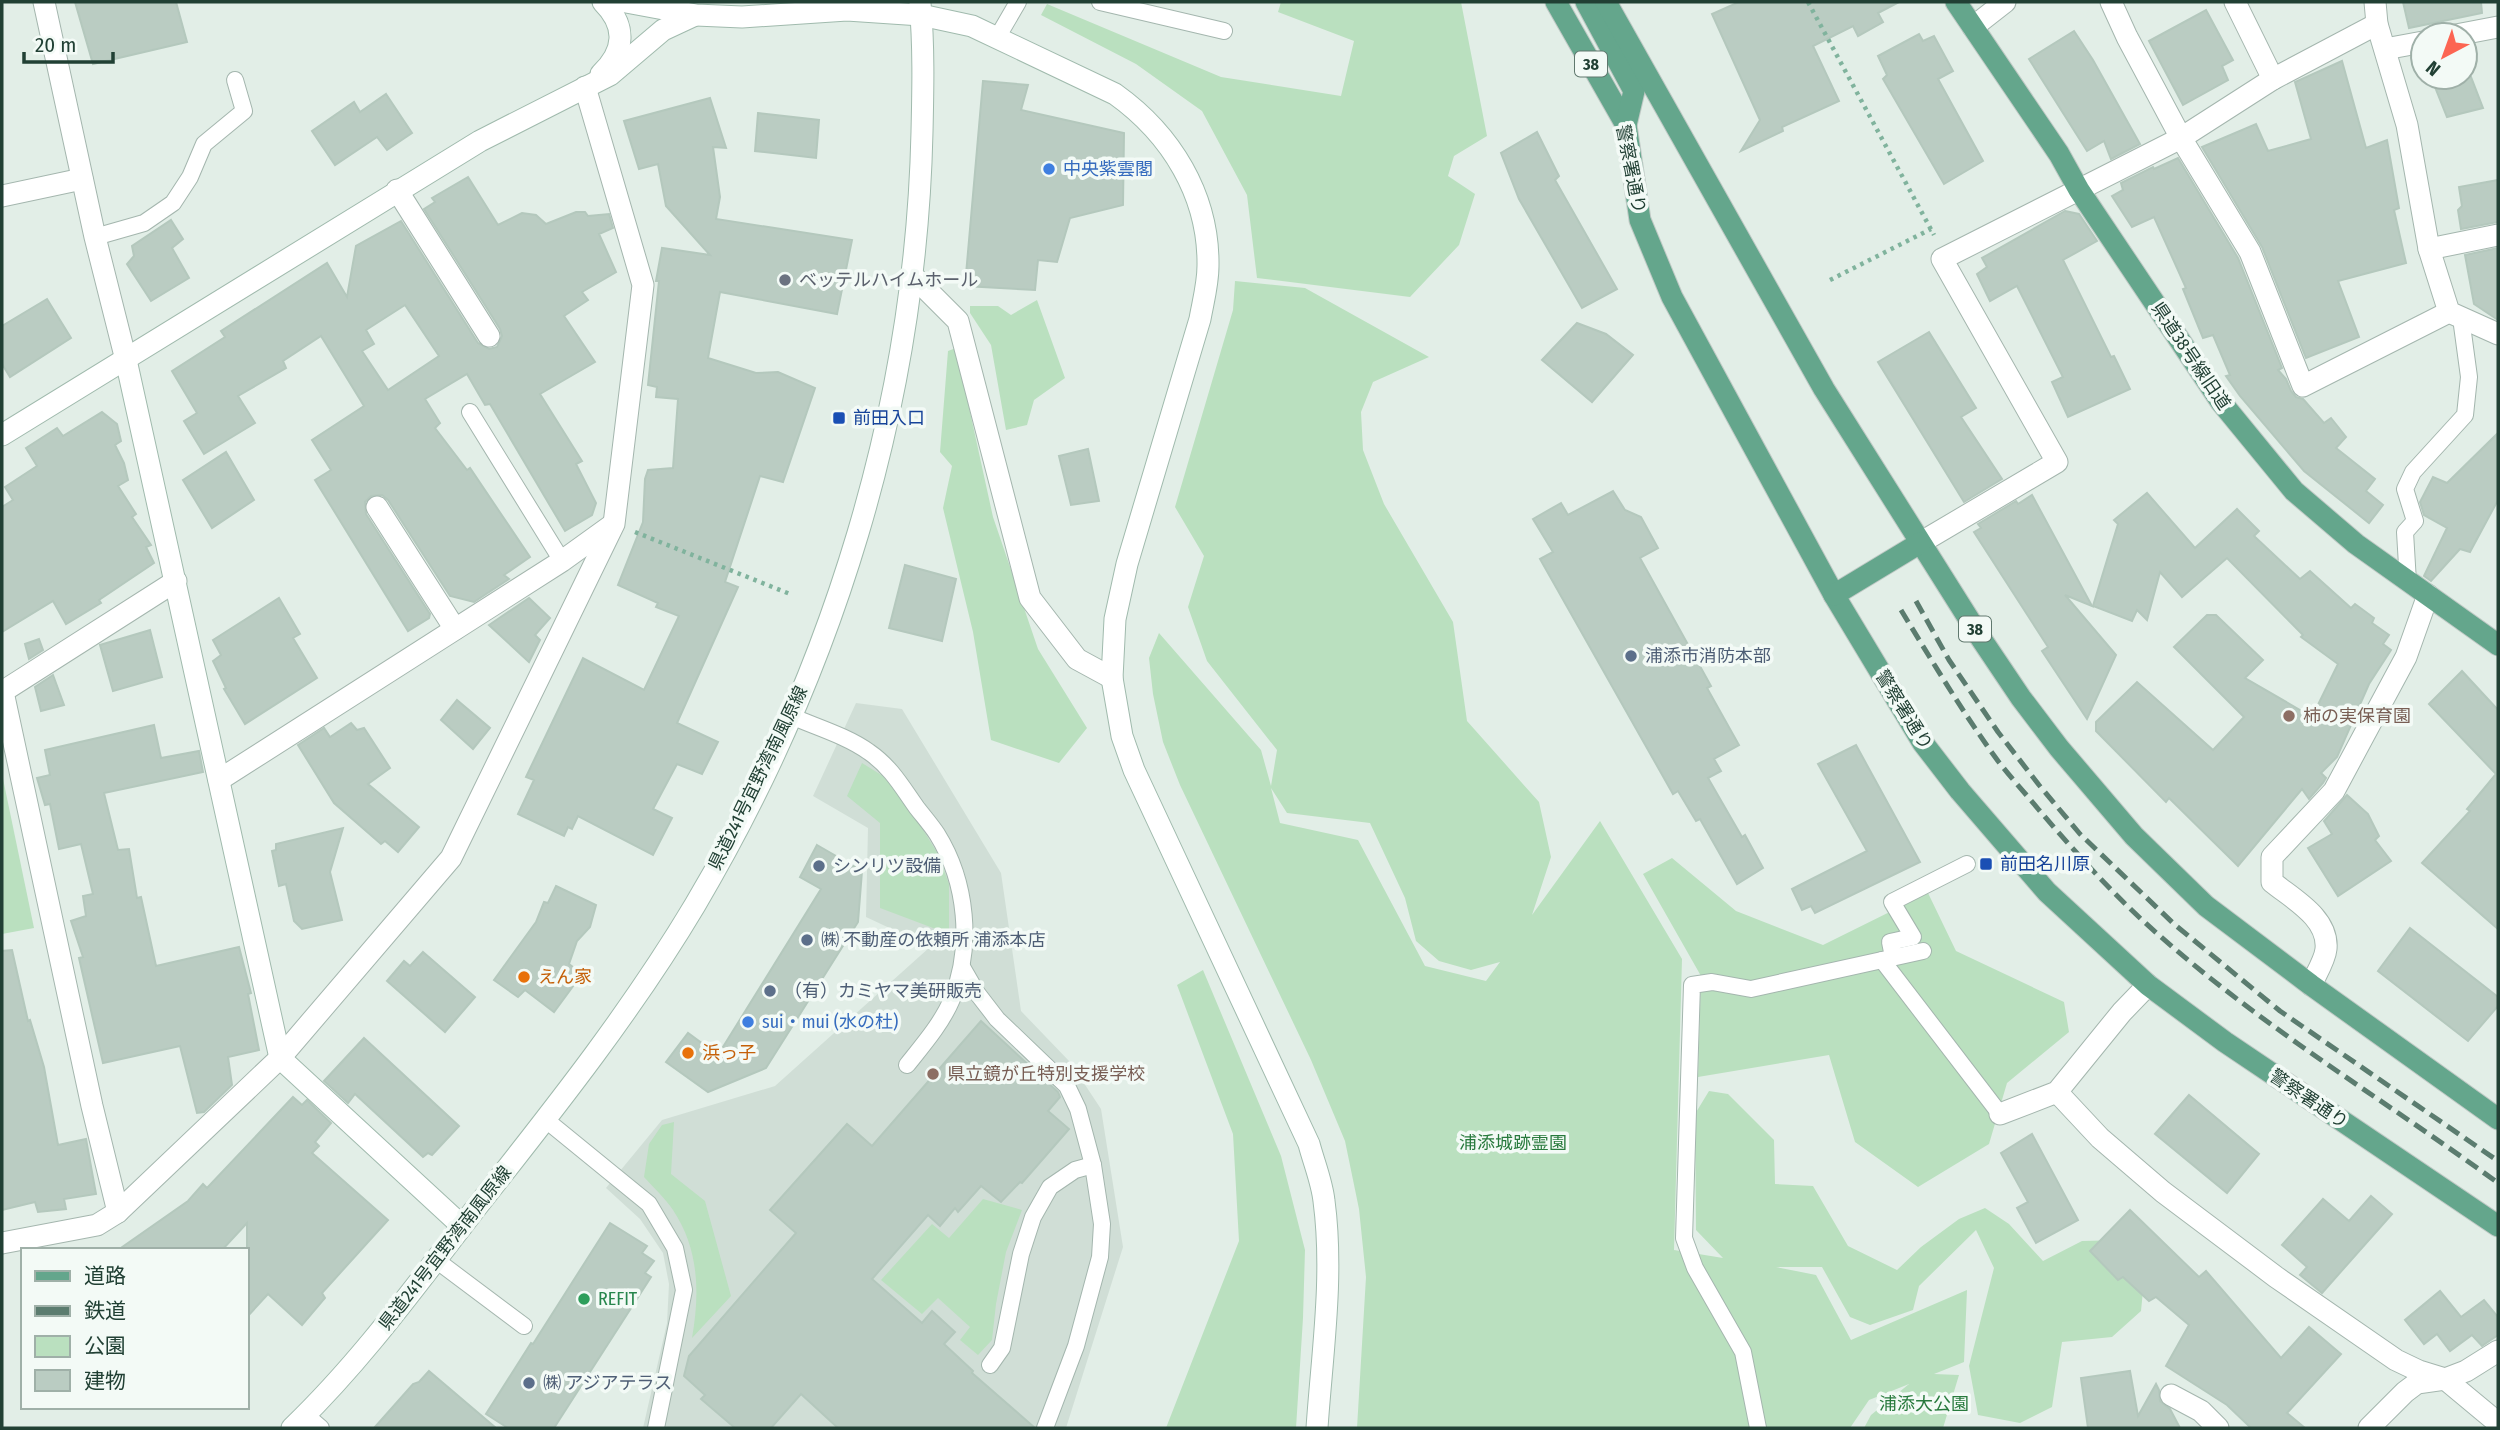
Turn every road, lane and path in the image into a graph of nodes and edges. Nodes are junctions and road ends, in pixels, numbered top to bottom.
1 (44, 2) edge
2 (603, 2) edge
3 (626, 2) edge
4 (1018, 2) edge
5 (1100, 2) edge
6 (1556, 2) edge
7 (1586, 2) edge
8 (1606, 2) edge
9 (1808, 2) edge
10 (1956, 2) edge
11 (2005, 2) edge
12 (2111, 2) edge
13 (2235, 2) edge
14 (2375, 2) edge
15 (921, 8) edge
16 (696, 15) junction
17 (2377, 24) junction
18 (1973, 27) junction
19 (2498, 27) edge
20 (1224, 31) dead end
21 (2479, 31) edge
22 (997, 38) junction
23 (2409, 45) edge
24 (2385, 49) junction
25 (2273, 79) junction
26 (235, 80) dead end
27 (585, 87) junction
28 (1626, 125) junction
29 (2181, 138) junction
30 (82, 179) junction
31 (397, 190) junction
32 (2079, 190) junction
33 (2, 196) edge
34 (1931, 229) junction
35 (2498, 235) edge
36 (94, 237) junction
37 (2429, 249) junction
38 (1948, 256) junction
39 (912, 275) junction
40 (1830, 279) dead end
41 (2455, 315) junction
42 (2498, 334) edge
43 (489, 336) dead end
44 (126, 360) junction
45 (470, 412) dead end
46 (2, 435) edge
47 (377, 507) dead end
48 (614, 524) junction
49 (1920, 543) junction
50 (562, 561) junction
51 (176, 581) junction
52 (2409, 582) junction
53 (790, 594) dead end
54 (1833, 595) junction
55 (2428, 595) junction
56 (455, 629) junction
57 (2498, 645) edge
58 (1112, 678) junction
59 (2, 692) edge
60 (791, 716) junction
61 (219, 780) junction
62 (1967, 863) dead end
63 (1923, 951) dead end
64 (1888, 958) junction
65 (962, 967) junction
66 (2148, 985) junction
67 (2311, 985) junction
68 (280, 1058) junction
69 (907, 1066) dead end
70 (2057, 1092) junction
71 (2000, 1114) joint
72 (2498, 1119) edge
73 (546, 1120) junction
74 (1093, 1165) junction
75 (118, 1212) junction
76 (463, 1226) junction
77 (2498, 1227) edge
78 (2, 1243) edge
79 (436, 1260) junction
80 (524, 1326) dead end
81 (2498, 1351) edge
82 (990, 1365) dead end
83 (2445, 1379) junction
84 (2171, 1395) dead end
85 (2498, 1423) edge
86 (306, 1424) edge
87 (656, 1428) edge
88 (1045, 1428) edge
89 (1317, 1428) edge
90 (1758, 1428) edge
91 (2218, 1428) edge
92 (2368, 1428) edge

1 - 30 street
2 - 27 street
3 - 16 street
4 - 22 lane
5 - 20 lane
6 - 28 main road, 警察署通り / 38
7 - 28 main road
8 - 49 main road, 38
9 - 34 path
10 - 18 main road, 県道38号線旧道
11 - 18 street
12 - 29 street
13 - 25 street
14 - 17 street
15 - 16 street
15 - 22 street
15 - 39 street, 県道241号宜野湾南風原線
16 - 27 street
17 - 24 street
17 - 25 street
18 - 32 main road, 県道38号線旧道
19 - 21 street
22 - 58 street
23 - 24 street
24 - 37 street
25 - 29 street
26 - 36 lane
27 - 31 street
27 - 48 street
28 - 54 main road, 警察署通り / 38
29 - 32 street
29 - 41 street
30 - 33 street
30 - 36 street
31 - 43 street
31 - 44 street
32 - 38 street
32 - 52 main road, 県道38号線旧道
34 - 38 path
34 - 40 path
35 - 37 street
36 - 44 street
37 - 41 street
38 - 49 street
39 - 58 street
39 - 60 street, 県道241号宜野湾南風原線
41 - 42 street
41 - 52 lane
44 - 46 street
44 - 51 street
45 - 50 lane
47 - 56 street
48 - 50 street
48 - 53 path
48 - 68 street
49 - 54 main road
49 - 67 main road, 38
50 - 56 street
51 - 59 street
51 - 61 street
52 - 55 main road, 県道38号線旧道
54 - 66 main road, 警察署通り / 38
55 - 57 main road, 県道38号線旧道
55 - 67 street
56 - 61 street
58 - 89 street
59 - 75 street
60 - 65 lane
60 - 73 street, 県道241号宜野湾南風原線
61 - 68 street
62 - 64 lane
63 - 64 lane
64 - 71 lane
64 - 90 lane
65 - 69 lane
65 - 74 lane
66 - 70 street
66 - 77 main road, 警察署通り / 38
67 - 72 main road, 38
68 - 75 street
68 - 76 street
70 - 71 street
70 - 83 street
73 - 76 street, 県道241号宜野湾南風原線
73 - 87 lane
74 - 82 lane
74 - 88 lane
75 - 78 street
76 - 79 street, 県道241号宜野湾南風原線
79 - 80 lane
79 - 86 street, 県道241号宜野湾南風原線
81 - 83 street
83 - 85 street
83 - 92 street
84 - 91 street

